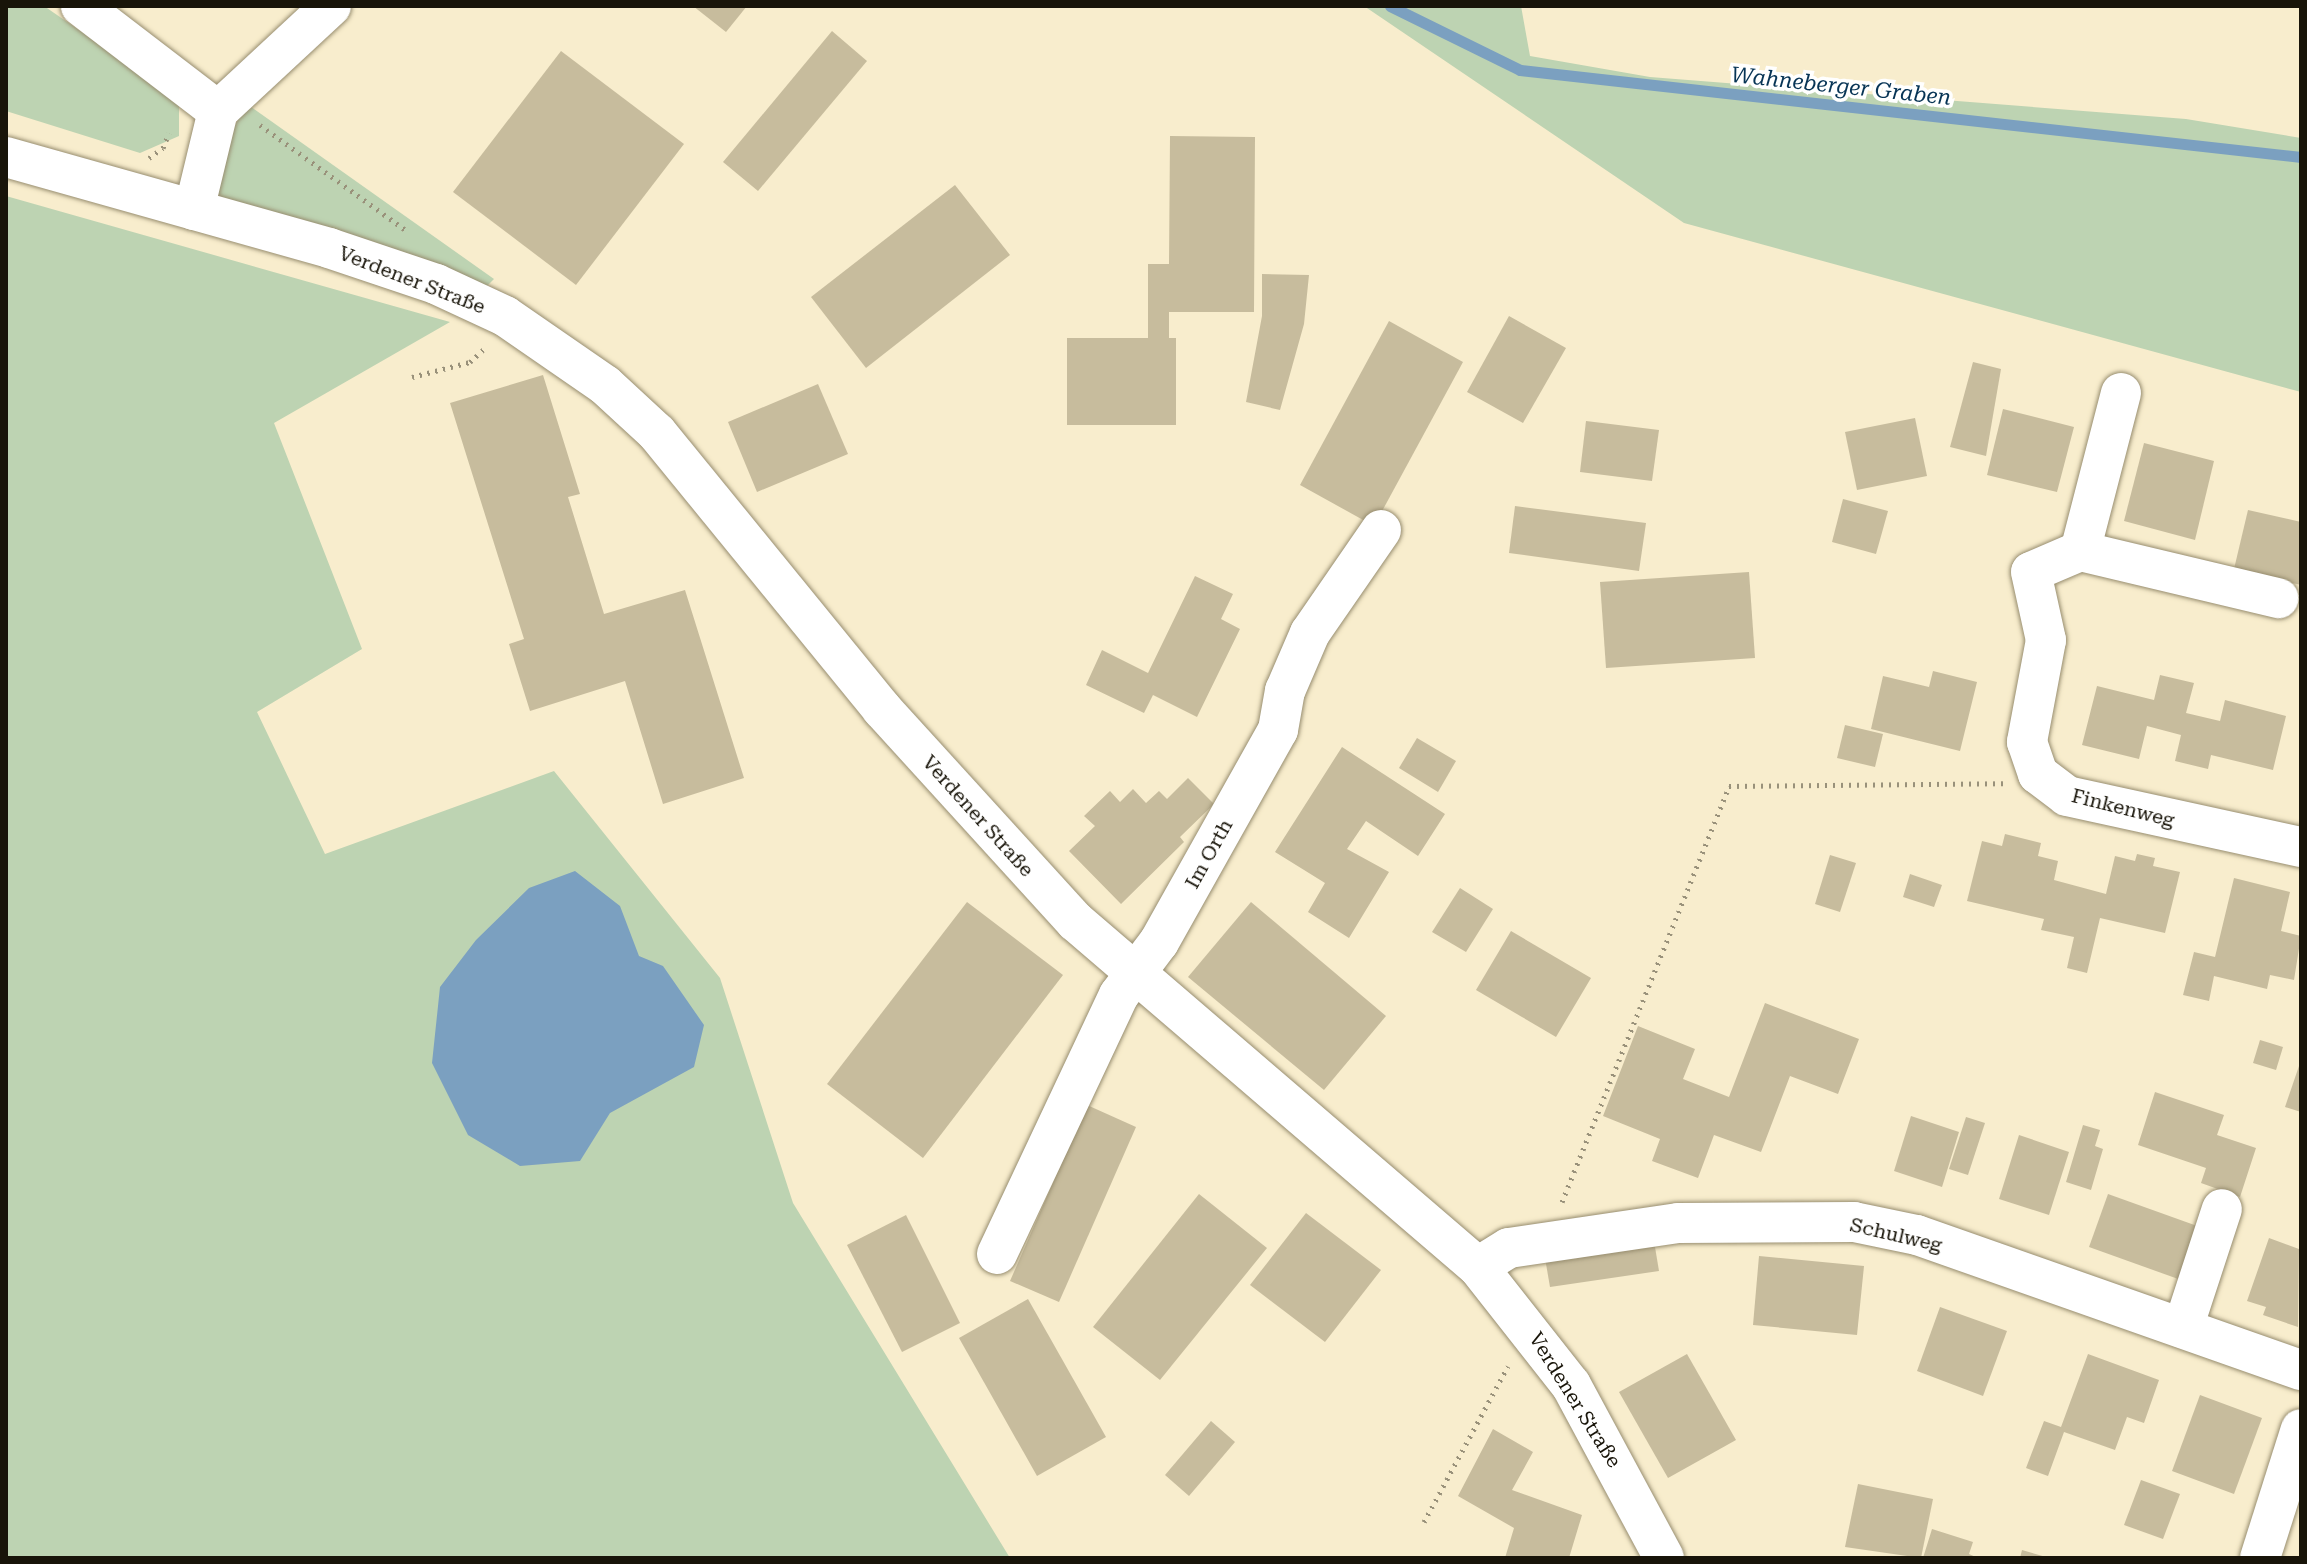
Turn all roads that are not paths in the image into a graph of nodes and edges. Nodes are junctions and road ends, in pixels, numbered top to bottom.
1 (81, 6) edge
2 (331, 6) edge
3 (234, 115) junction
4 (6, 157) edge
5 (194, 210) junction
6 (2121, 393) dead end
7 (1381, 530) dead end
8 (2080, 551) junction
9 (2278, 598) dead end
10 (2301, 847) edge
11 (1133, 974) junction
12 (2222, 1209) dead end
13 (997, 1254) dead end
14 (1478, 1267) junction
15 (2183, 1328) junction
16 (2301, 1370) edge
17 (2301, 1429) edge
18 (1664, 1558) edge
19 (2260, 1558) edge

1 - 3 street
2 - 3 street
3 - 5 street
4 - 5 street, Verdener Straße
5 - 11 street, Verdener Straße
6 - 8 street
7 - 11 street, Im Orth
8 - 9 street
8 - 10 street, Finkenweg
11 - 13 street, Im Orth
11 - 14 street, Verdener Straße
12 - 15 street
14 - 15 street, Schulweg
14 - 18 street, Verdener Straße
15 - 16 street, Schulweg
17 - 19 street

